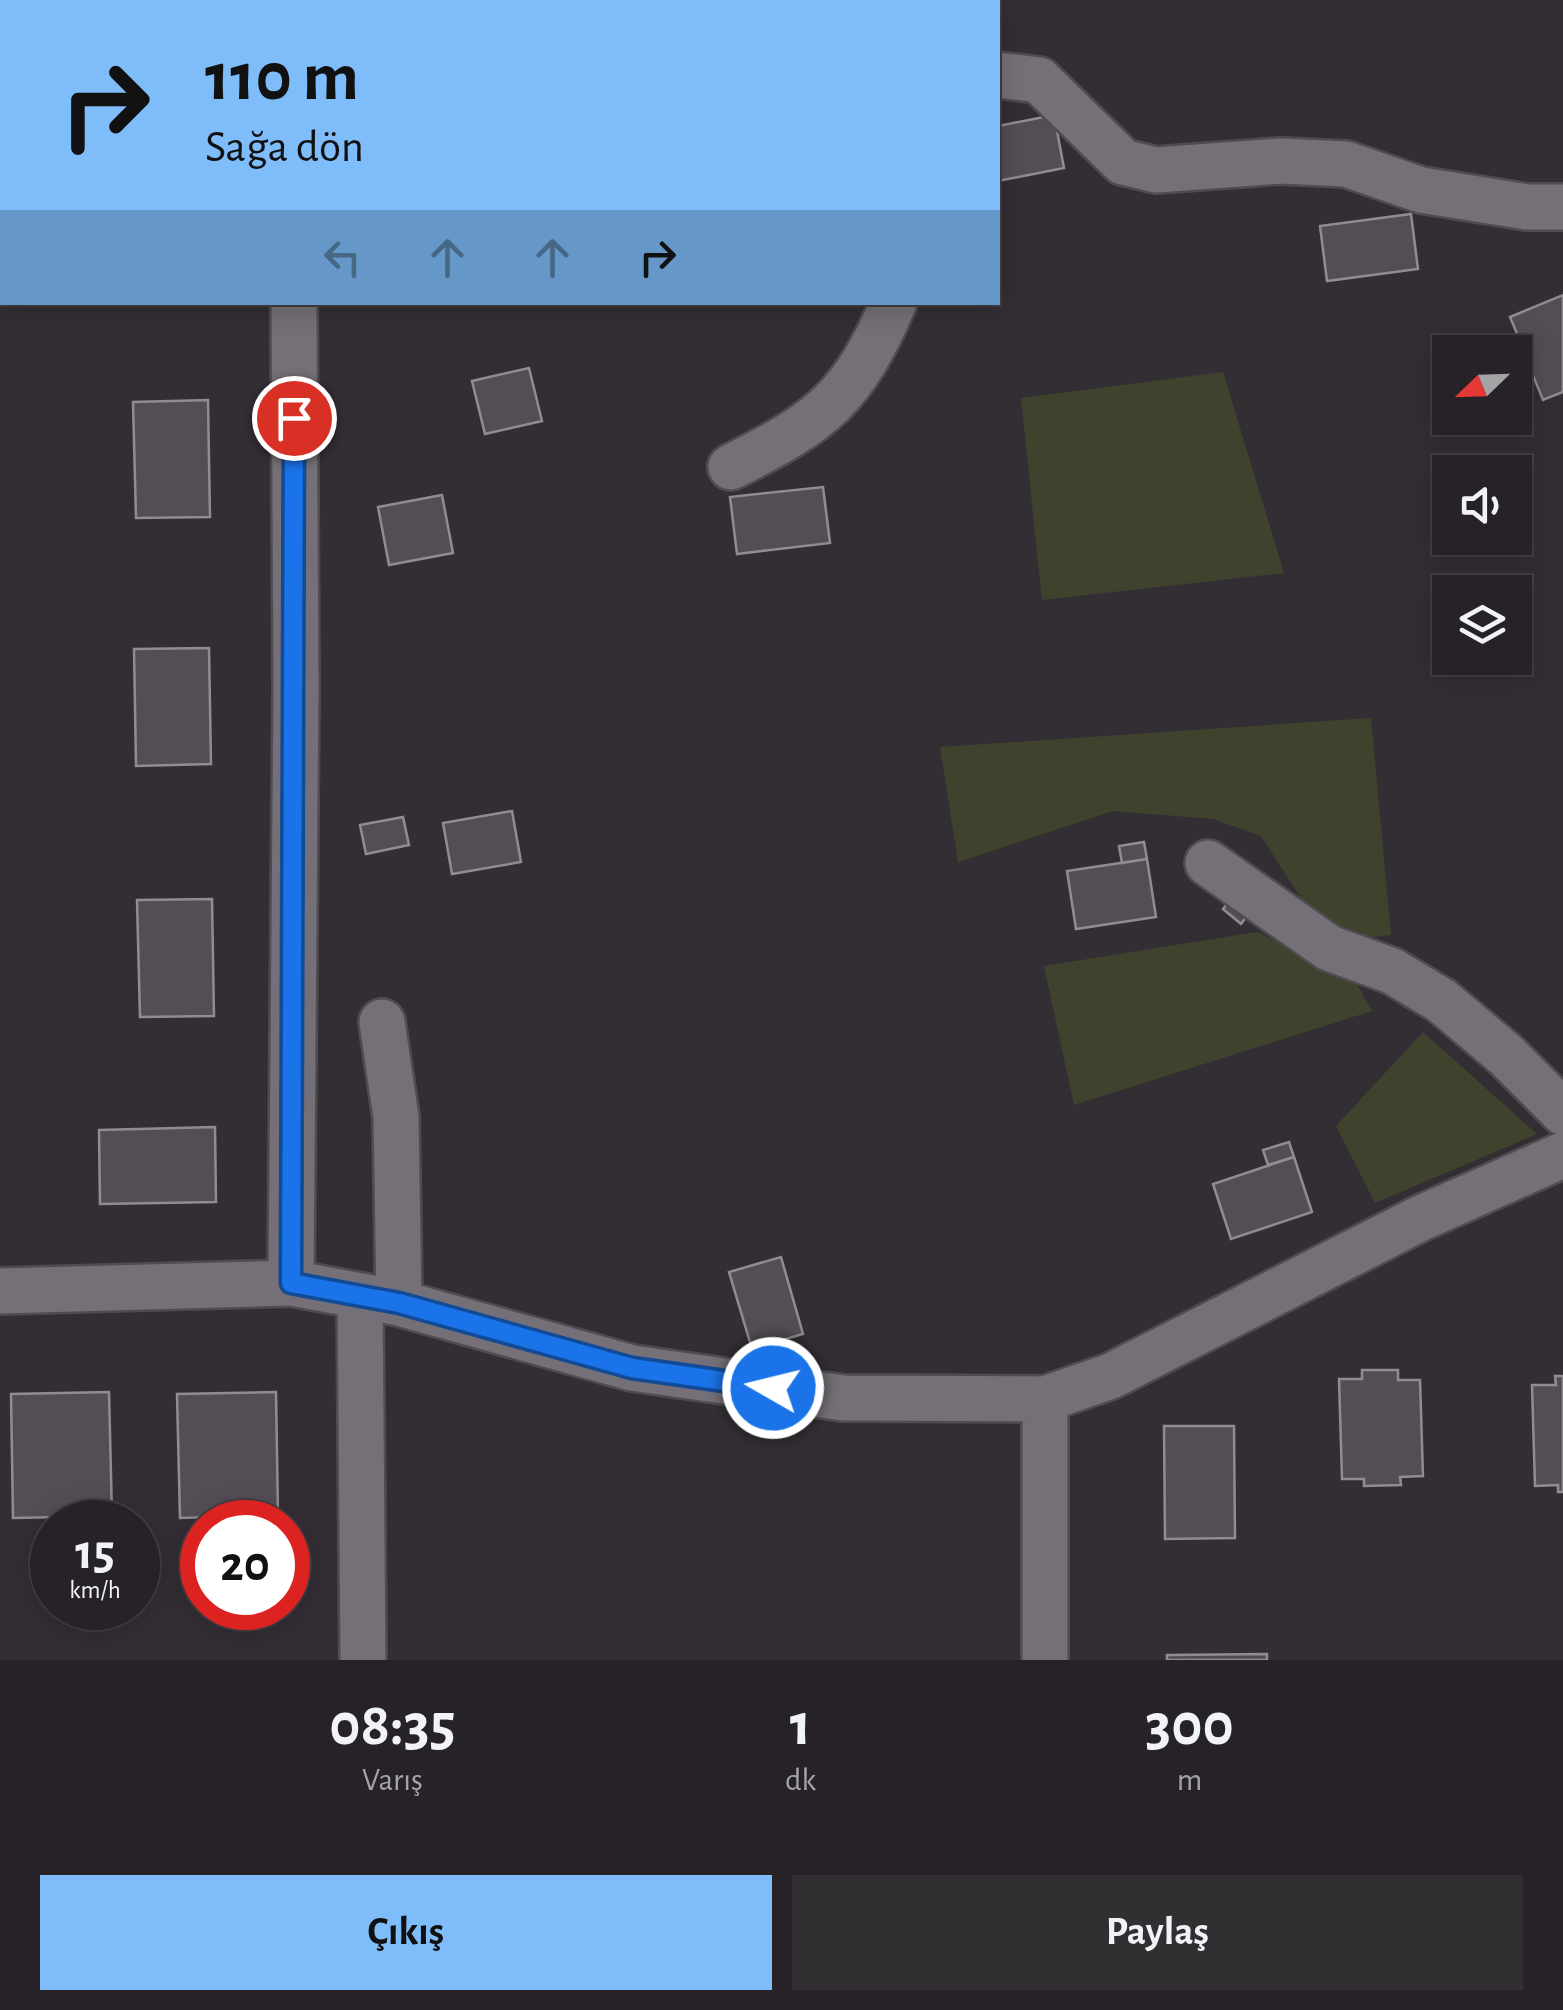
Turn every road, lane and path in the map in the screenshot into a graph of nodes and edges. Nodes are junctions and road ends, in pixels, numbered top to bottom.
1 (1000, 75) edge
2 (1563, 208) edge
3 (294, 305) edge
4 (892, 305) edge
5 (731, 467) dead end
6 (1208, 863) dead end
7 (382, 1022) dead end
8 (1563, 1112) edge
9 (1563, 1155) edge
10 (291, 1283) junction
11 (0, 1291) edge
12 (380, 1300) junction
13 (1045, 1399) junction
14 (363, 1660) edge
15 (1045, 1660) edge

1 - 2 street
3 - 10 street
4 - 5 street
6 - 8 street
7 - 12 street
9 - 13 street
10 - 11 street
10 - 12 street
12 - 13 street
12 - 14 street
13 - 15 street

